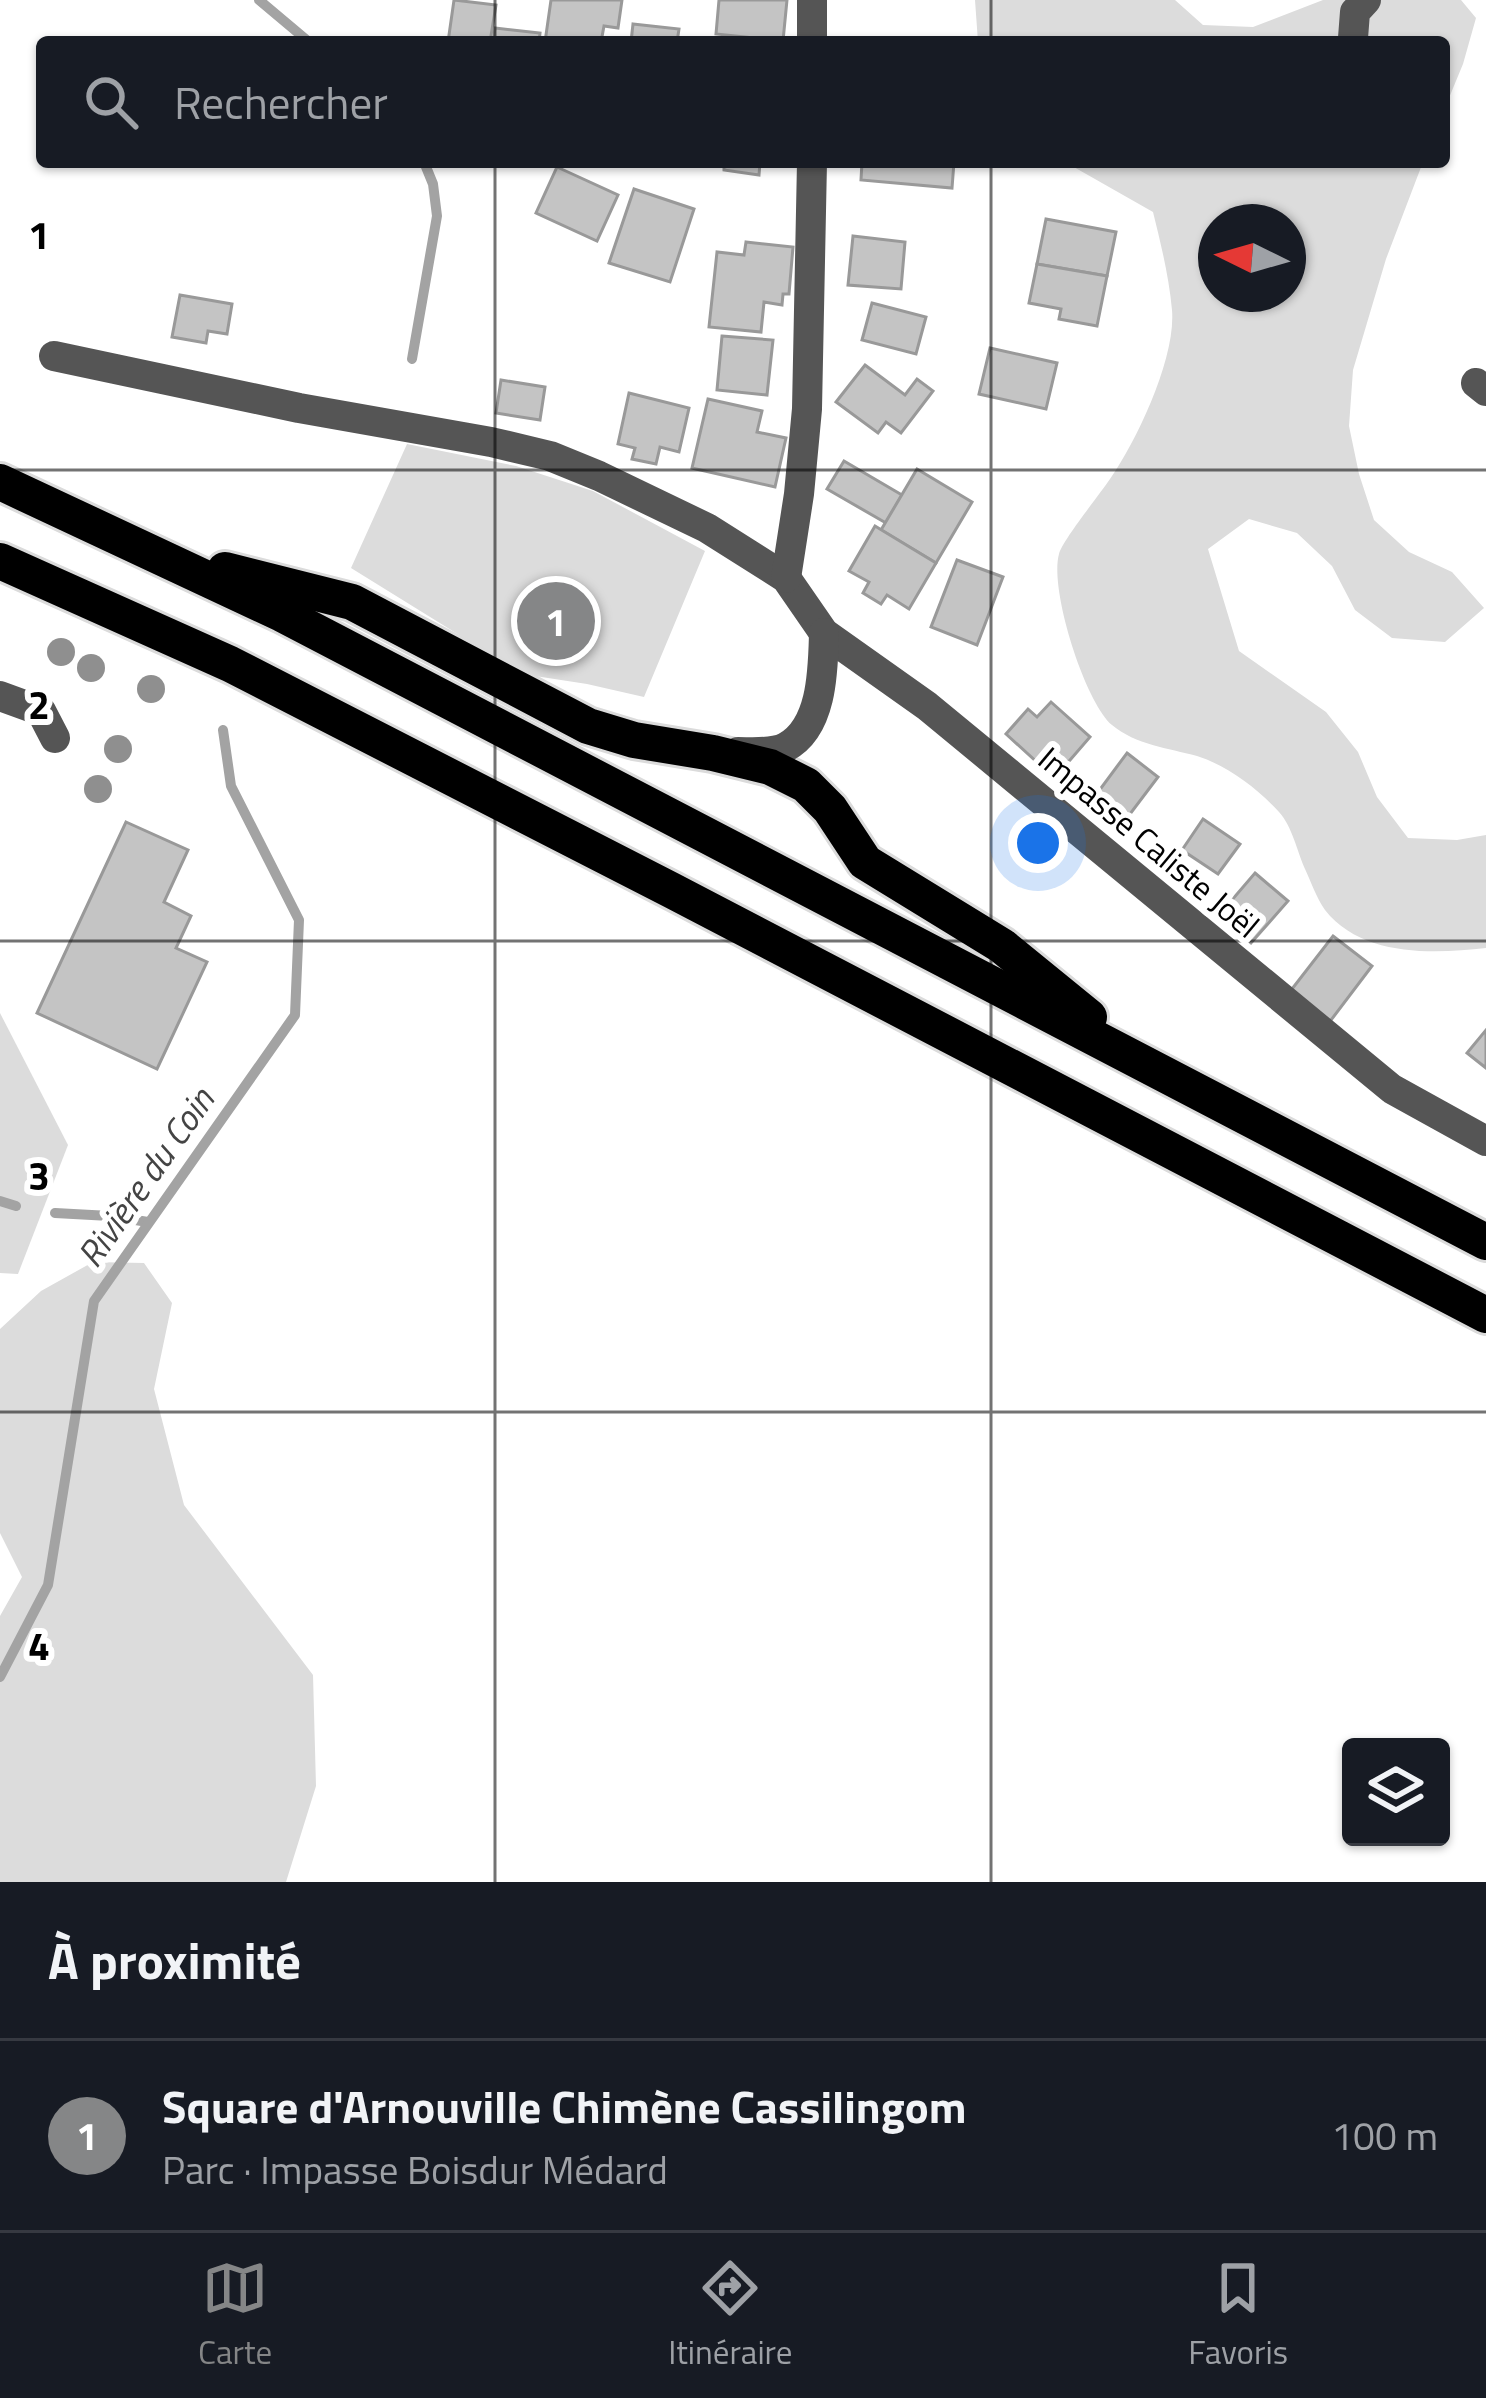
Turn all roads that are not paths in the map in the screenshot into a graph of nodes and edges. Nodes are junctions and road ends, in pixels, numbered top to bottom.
1 (812, 0) edge
2 (1366, 0) edge
3 (812, 36) edge
4 (1353, 36) edge
5 (812, 168) edge
6 (54, 356) dead end
7 (0, 482) edge
8 (160, 555) junction
9 (0, 561) edge
10 (786, 578) junction
11 (824, 633) junction
12 (0, 696) edge
13 (805, 728) junction
14 (55, 738) dead end
15 (712, 753) junction
16 (830, 809) junction
17 (1138, 1058) junction
18 (1486, 1141) edge
19 (1486, 1242) edge
20 (1486, 1315) edge

1 - 3 street
2 - 4 street
5 - 10 street
6 - 10 street
7 - 8 highway
8 - 15 highway
8 - 17 highway
9 - 20 highway
10 - 11 street, Impasse Caliste Joël
11 - 13 street
11 - 18 street, Impasse Caliste Joël
12 - 14 street
13 - 15 street
13 - 16 street
15 - 16 highway
16 - 17 highway
17 - 19 highway

